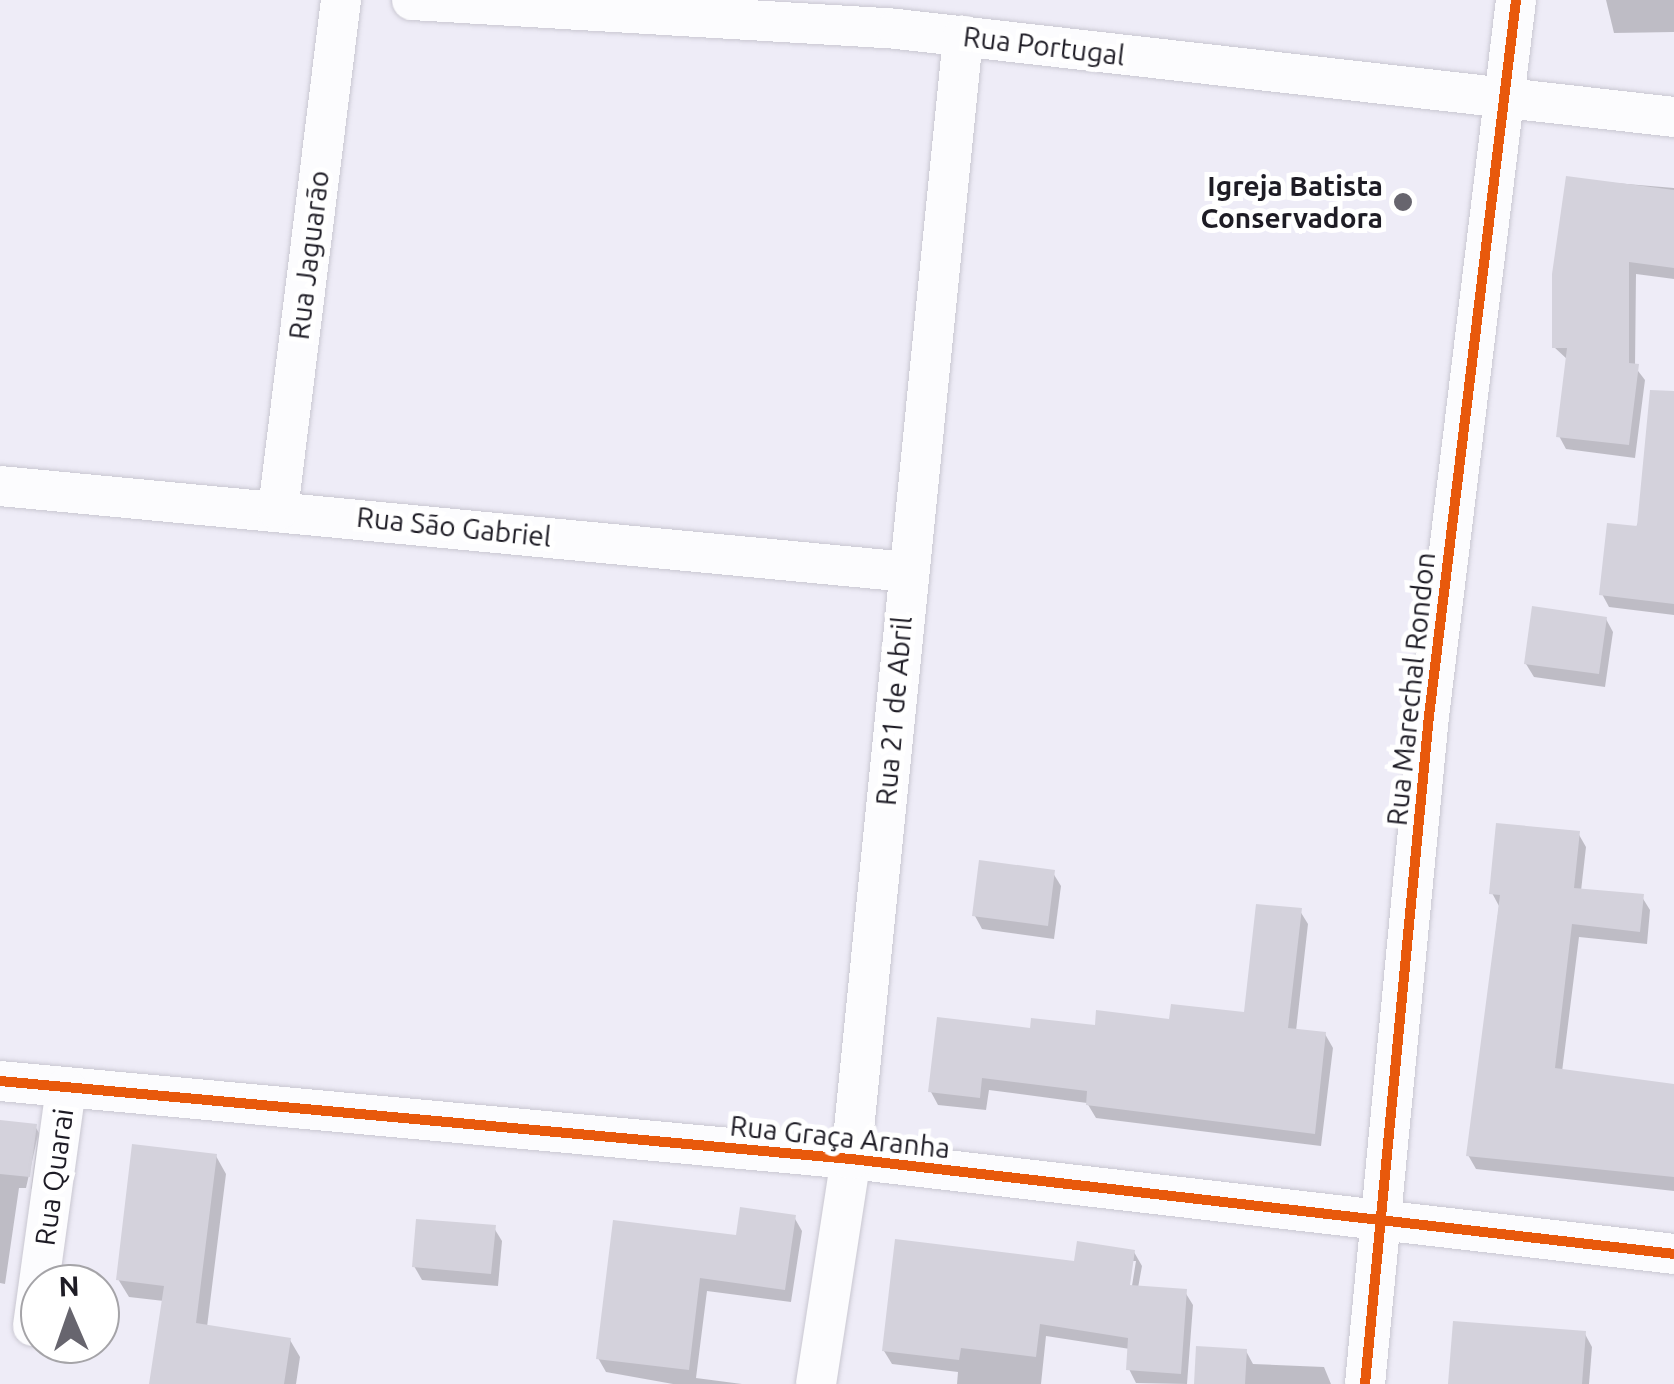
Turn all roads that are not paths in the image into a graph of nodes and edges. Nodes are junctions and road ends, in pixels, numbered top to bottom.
1 (340, 0) edge
2 (412, 0) edge
3 (1516, 0) edge
4 (899, 15) edge
5 (963, 36) junction
6 (1500, 101) junction
7 (1674, 118) edge
8 (0, 486) edge
9 (278, 510) junction
10 (908, 572) junction
11 (0, 1082) edge
12 (66, 1088) junction
13 (851, 1159) junction
14 (1382, 1220) junction
15 (1674, 1254) edge
16 (42, 1264) edge
17 (816, 1384) edge
18 (1366, 1384) edge

1 - 9 street, Rua Jaguarão
2 - 4 street, Rua Portugal
3 - 6 street, Rua Marechal Rondon
4 - 5 street, Rua Portugal
5 - 6 street, Rua Portugal
5 - 10 street, Rua 21 de Abril
6 - 7 street, Rua Portugal
6 - 14 street, Rua Marechal Rondon
8 - 9 street, Rua São Gabriel
9 - 10 street, Rua São Gabriel
10 - 13 street, Rua 21 de Abril
11 - 12 street, Rua Graça Aranha
12 - 13 street, Rua Graça Aranha
12 - 16 street, Rua Quarai
13 - 14 street, Rua Graça Aranha
13 - 17 street, Rua 21 de Abril
14 - 15 street, Rua Graça Aranha
14 - 18 street, Rua Marechal Rondon

